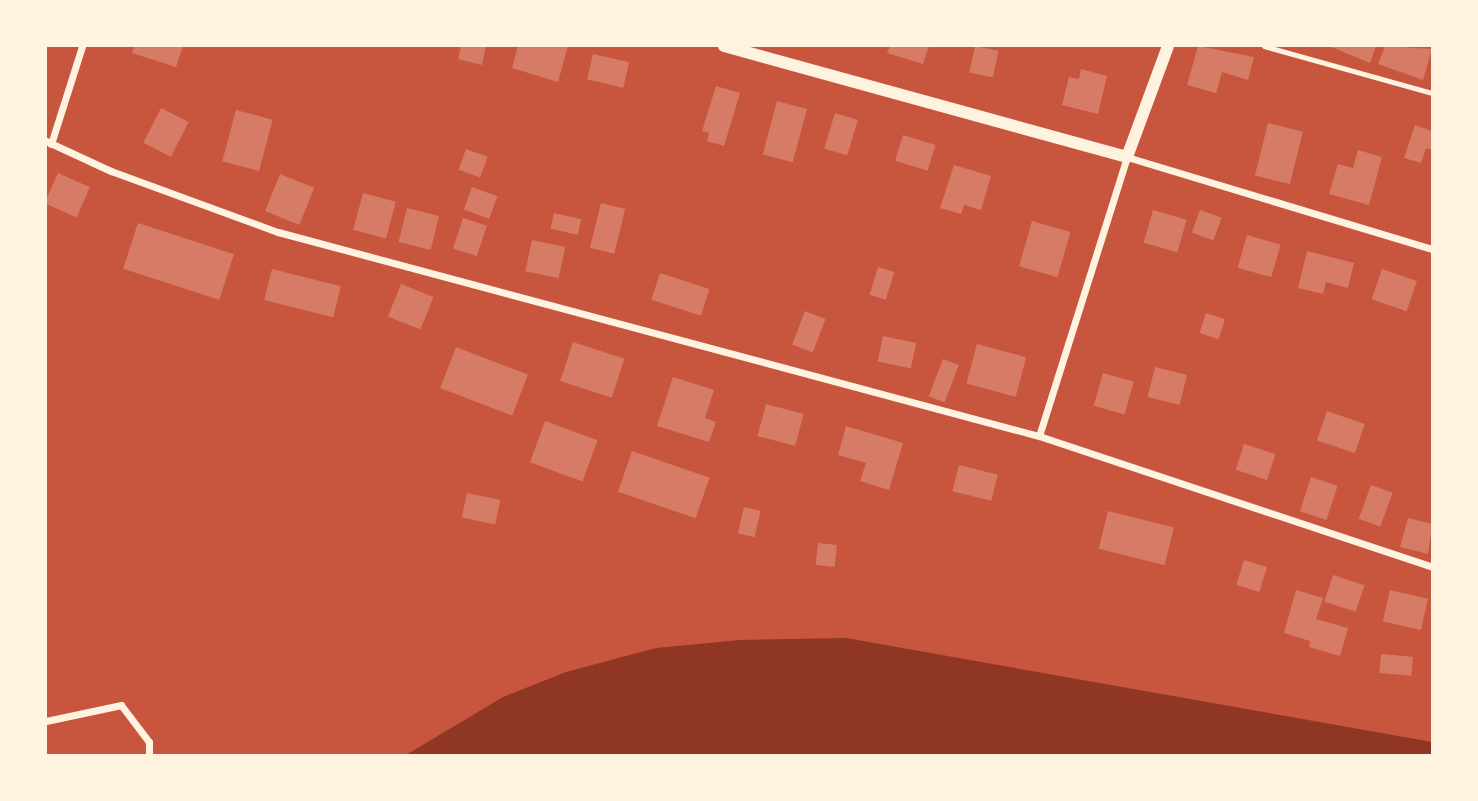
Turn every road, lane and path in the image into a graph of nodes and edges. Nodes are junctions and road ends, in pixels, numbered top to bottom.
1 (82, 46) edge
2 (724, 46) edge
3 (1168, 46) edge
4 (1264, 46) edge
5 (1433, 93) edge
6 (48, 142) edge
7 (1127, 157) junction
8 (1433, 249) edge
9 (1039, 436) junction
10 (1433, 566) edge
11 (46, 720) edge
12 (149, 755) edge

1 - 6 street
2 - 7 street
3 - 7 street
4 - 5 lane
6 - 9 street
7 - 8 street
7 - 9 street
9 - 10 street
11 - 12 street

